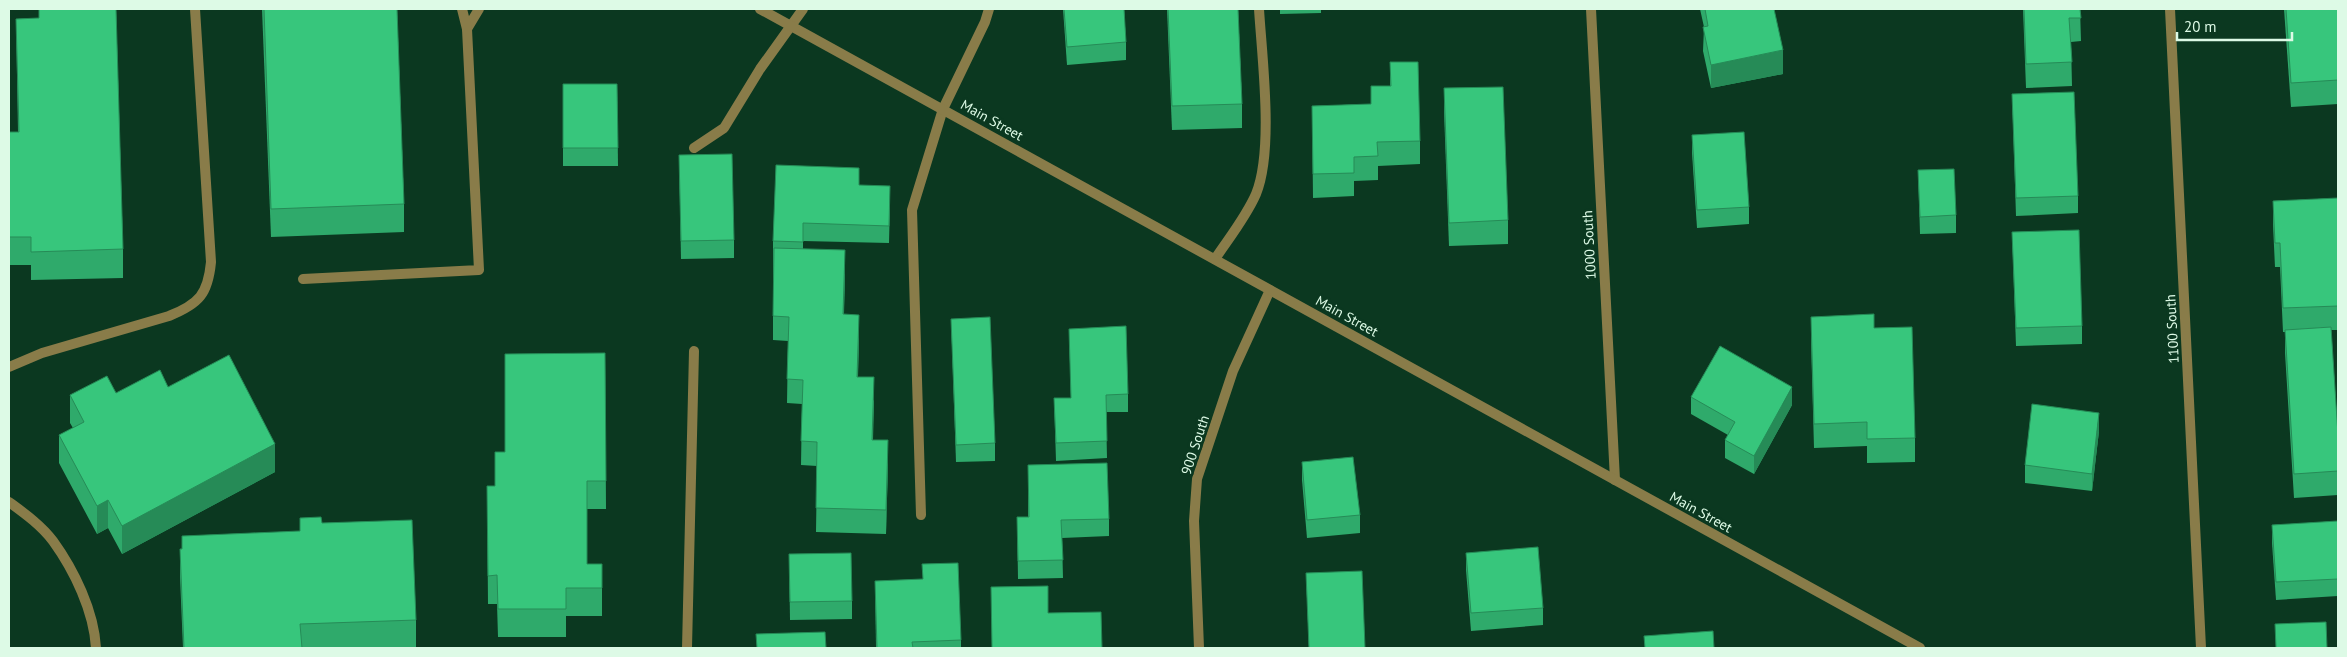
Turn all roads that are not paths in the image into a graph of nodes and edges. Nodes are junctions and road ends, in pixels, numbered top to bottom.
1 (195, 9) edge
2 (462, 9) edge
3 (480, 9) edge
4 (760, 9) edge
5 (803, 9) edge
6 (989, 9) edge
7 (1259, 9) edge
8 (1591, 9) edge
9 (2170, 9) edge
10 (792, 25) junction
11 (467, 29) junction
12 (943, 109) junction
13 (694, 148) dead end
14 (1215, 259) junction
15 (303, 279) dead end
16 (1270, 290) junction
17 (694, 352) dead end
18 (9, 367) edge
19 (1614, 480) junction
20 (9, 502) edge
21 (921, 515) dead end
22 (96, 648) edge
23 (687, 648) edge
24 (1199, 648) edge
25 (1920, 648) edge
26 (2201, 648) edge

1 - 18 street
2 - 11 street
3 - 11 street
4 - 10 street, Main Street
5 - 10 street
6 - 12 street
7 - 14 street
8 - 19 street, 1000 South
9 - 26 street, 1100 South
10 - 12 street, Main Street
10 - 13 street
11 - 15 street
12 - 14 street, Main Street
12 - 21 street
14 - 16 street, Main Street
16 - 19 street, Main Street
16 - 24 street, 900 South
17 - 23 street
19 - 25 street, Main Street
20 - 22 street

